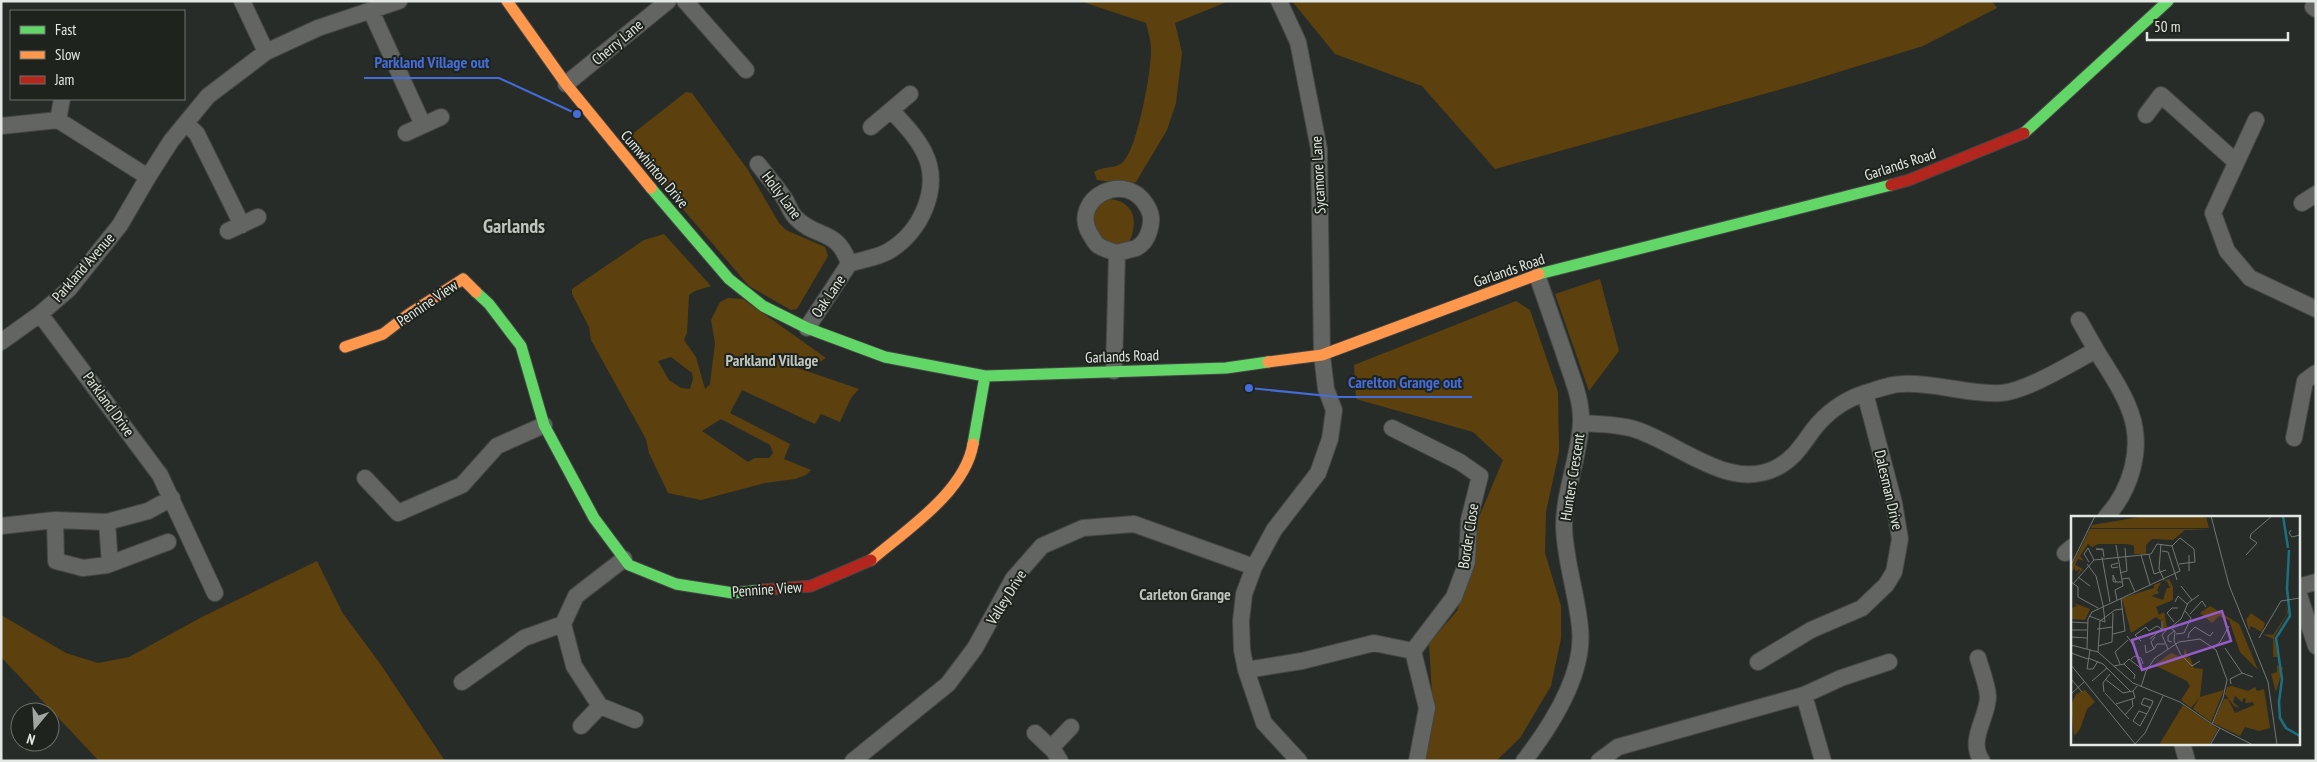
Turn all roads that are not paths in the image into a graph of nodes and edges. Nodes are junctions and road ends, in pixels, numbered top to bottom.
1 (242, 1) edge
2 (399, 1) edge
3 (507, 1) edge
4 (668, 1) edge
5 (685, 1) edge
6 (1279, 1) edge
7 (2168, 1) edge
8 (371, 11) junction
9 (266, 52) junction
10 (746, 70) dead end
11 (566, 84) junction
12 (910, 94) dead end
13 (62, 100) edge
14 (891, 110) junction
15 (2146, 116) dead end
16 (441, 117) dead end
17 (58, 120) junction
18 (2256, 120) dead end
19 (186, 123) junction
20 (422, 125) junction
21 (1, 126) edge
22 (871, 127) dead end
23 (406, 133) dead end
24 (2236, 162) junction
25 (758, 164) dead end
26 (148, 177) junction
27 (258, 217) dead end
28 (1117, 253) dead end
29 (850, 264) junction
30 (1537, 275) junction
31 (2316, 309) edge
32 (40, 314) junction
33 (2079, 320) dead end
34 (807, 328) junction
35 (1, 342) edge
36 (345, 347) dead end
37 (2096, 350) junction
38 (1322, 355) junction
39 (1114, 371) junction
40 (2316, 373) edge
41 (985, 376) junction
42 (1864, 393) junction
43 (1581, 424) junction
44 (544, 425) junction
45 (1392, 428) dead end
46 (2294, 438) dead end
47 (365, 478) dead end
48 (172, 498) junction
49 (2107, 516) edge
50 (55, 520) junction
51 (107, 522) junction
52 (1, 526) edge
53 (168, 542) dead end
54 (624, 559) junction
55 (110, 564) junction
56 (1254, 567) junction
57 (2316, 582) edge
58 (2300, 586) edge
59 (215, 593) dead end
60 (2300, 598) edge
61 (563, 624) junction
62 (2316, 646) edge
63 (1413, 651) junction
64 (1978, 658) dead end
65 (1758, 662) dead end
66 (1889, 662) dead end
67 (1246, 670) junction
68 (462, 682) dead end
69 (1804, 694) junction
70 (600, 706) junction
71 (635, 720) dead end
72 (582, 726) dead end
73 (1071, 727) dead end
74 (1035, 733) dead end
75 (2182, 744) edge
76 (1055, 754) edge
77 (853, 761) edge
78 (1299, 761) edge
79 (1417, 761) edge
80 (1524, 761) edge
81 (1599, 761) edge
82 (1823, 761) edge
83 (1982, 761) edge
84 (2187, 761) edge

1 - 9 street
2 - 8 street, Parkland Avenue
3 - 11 street, Cumwhinton Drive
4 - 11 street, Cherry Lane
5 - 10 street
6 - 38 street, Sycamore Lane
7 - 30 street, Garlands Road
8 - 9 street, Parkland Avenue
8 - 20 street
9 - 19 street, Parkland Avenue
11 - 34 street, Cumwhinton Drive
12 - 14 street
13 - 17 street
14 - 22 street
14 - 29 street, Oak Lane
15 - 24 street
16 - 20 street
17 - 21 street
17 - 26 street
18 - 24 street
19 - 26 street, Parkland Avenue
19 - 27 street
20 - 23 street
24 - 31 street
25 - 29 street, Holly Lane
26 - 32 street, Parkland Avenue
28 - 39 street
29 - 34 street, Oak Lane
30 - 38 street, Garlands Road
30 - 43 street, Hunters Crescent
32 - 35 street, Parkland Avenue
32 - 48 street, Parkland Drive
33 - 37 street
34 - 41 street, Garlands Road
36 - 44 street, Pennine View
37 - 42 street
37 - 49 street
38 - 39 street, Garlands Road
38 - 56 street
39 - 41 street, Garlands Road
40 - 46 street
41 - 54 street, Pennine View
42 - 43 street
42 - 65 street, Dalesman Drive
43 - 80 street, Hunters Crescent
44 - 47 street
44 - 54 street, Pennine View
45 - 63 street, Border Close
48 - 51 street
48 - 59 street, Parkland Drive
50 - 51 street
50 - 52 street
50 - 55 street
51 - 55 street
53 - 55 street
54 - 61 street
56 - 67 street
56 - 77 street, Valley Drive
57 - 58 street
60 - 62 street
61 - 68 street
61 - 70 street
63 - 67 street
63 - 79 street
64 - 83 street
66 - 69 street
67 - 78 street
69 - 81 street
69 - 82 street
70 - 71 street
70 - 72 street
73 - 76 street
74 - 76 street
75 - 84 street

